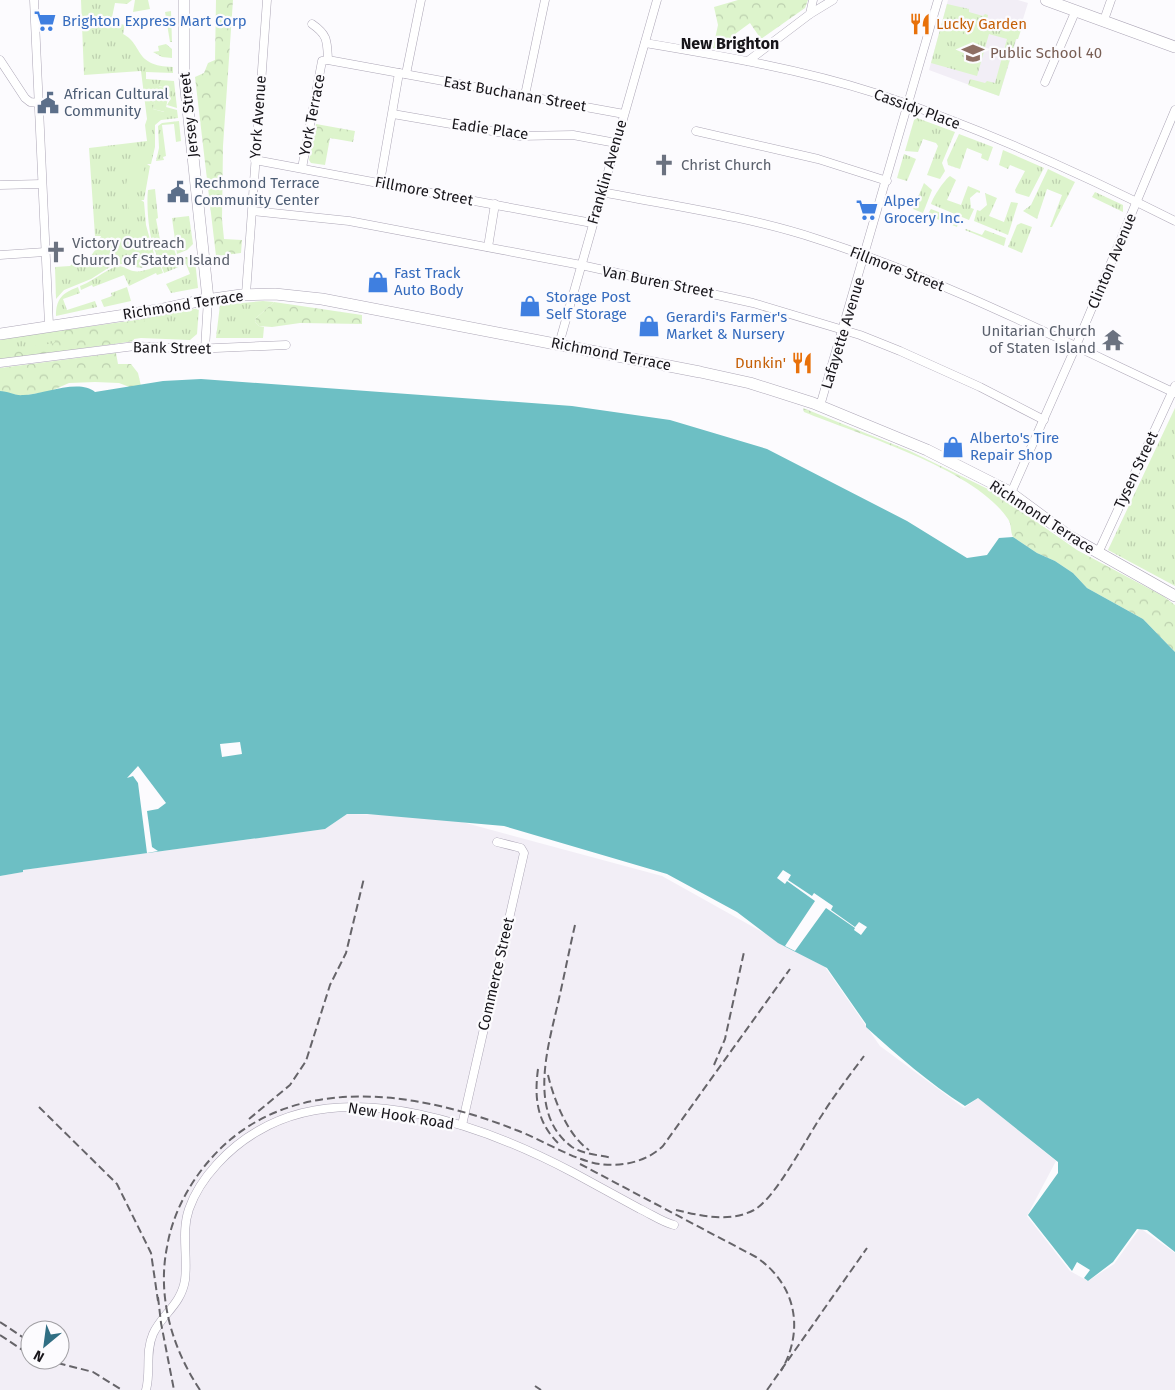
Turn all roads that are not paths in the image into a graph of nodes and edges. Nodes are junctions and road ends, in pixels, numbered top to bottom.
1 (34, 0) edge
2 (184, 0) edge
3 (266, 0) edge
4 (420, 0) edge
5 (545, 0) edge
6 (657, 0) edge
7 (813, 0) edge
8 (833, 0) edge
9 (938, 0) edge
10 (1046, 0) edge
11 (1111, 0) edge
12 (1076, 10) junction
13 (810, 14) junction
14 (1104, 20) junction
15 (312, 24) dead end
16 (645, 43) junction
17 (1175, 47) edge
18 (0, 60) edge
19 (325, 61) junction
20 (748, 61) junction
21 (403, 73) junction
22 (1044, 82) dead end
23 (525, 95) junction
24 (38, 103) junction
25 (909, 105) junction
26 (1175, 110) edge
27 (393, 114) junction
28 (624, 114) junction
29 (696, 131) dead end
30 (616, 143) junction
31 (255, 160) junction
32 (302, 168) junction
33 (888, 181) junction
34 (380, 182) junction
35 (42, 184) junction
36 (0, 185) edge
37 (602, 192) junction
38 (1137, 202) junction
39 (495, 204) junction
40 (252, 211) junction
41 (1175, 220) edge
42 (592, 223) junction
43 (488, 247) junction
44 (45, 252) junction
45 (0, 255) edge
46 (866, 256) junction
47 (581, 265) junction
48 (246, 294) junction
49 (208, 299) junction
50 (49, 326) junction
51 (844, 331) junction
52 (0, 334) edge
53 (559, 344) junction
54 (286, 345) dead end
55 (1076, 346) junction
56 (205, 349) junction
57 (0, 363) edge
58 (1174, 391) edge
59 (820, 406) junction
60 (1044, 420) junction
61 (1011, 493) junction
62 (1098, 553) junction
63 (1175, 596) edge
64 (497, 842) dead end
65 (462, 1125) junction
66 (674, 1225) dead end
67 (146, 1390) edge

1 - 24 street
2 - 49 main road, Jersey Street
3 - 31 street, York Avenue
4 - 21 street
5 - 23 street
6 - 16 street, Franklin Avenue
7 - 13 street
8 - 13 street
9 - 25 street, Lafayette Avenue
10 - 12 main road
11 - 14 street
12 - 14 main road
12 - 22 street
13 - 20 street
14 - 17 main road
15 - 19 street, York Terrace
16 - 20 street, Cassidy Place
16 - 28 street, Franklin Avenue
18 - 24 street
19 - 21 street, East Buchanan Street
19 - 32 street, York Terrace
20 - 25 street, Cassidy Place
21 - 23 street, East Buchanan Street
21 - 27 street
23 - 28 street, East Buchanan Street
24 - 35 street
25 - 33 street, Lafayette Avenue
25 - 38 street, Cassidy Place
26 - 38 street, Clinton Avenue
27 - 30 street, Eadie Place
27 - 34 street
28 - 30 street, Franklin Avenue
29 - 33 street
30 - 37 street, Franklin Avenue
31 - 32 street, Fillmore Street
31 - 40 street, York Avenue
32 - 34 street, Fillmore Street
33 - 46 street, Lafayette Avenue
34 - 39 street, Fillmore Street
35 - 36 street
35 - 44 street
37 - 42 street, Franklin Avenue
37 - 46 street, Fillmore Street
38 - 41 street, Cassidy Place
38 - 55 street, Clinton Avenue
39 - 42 street, Fillmore Street
39 - 43 street
40 - 43 street, Van Buren Street
40 - 48 street, York Avenue
42 - 47 street, Franklin Avenue
43 - 47 street, Van Buren Street
44 - 45 street
44 - 50 street
46 - 51 street, Lafayette Avenue
46 - 55 street, Fillmore Street
47 - 51 street, Van Buren Street
47 - 53 street, Franklin Avenue
48 - 49 main road, Richmond Terrace
48 - 53 main road, Richmond Terrace
49 - 50 main road, Richmond Terrace
49 - 56 street, Jersey Street
50 - 52 main road, Richmond Terrace
51 - 59 street, Lafayette Avenue
51 - 60 street, Van Buren Street
53 - 59 main road, Richmond Terrace
54 - 56 street, Bank Street
55 - 58 street, Fillmore Street
55 - 60 street, Clinton Avenue
56 - 57 street, Bank Street
58 - 62 street, Tysen Street
59 - 61 main road, Richmond Terrace
60 - 61 street, Clinton Avenue
61 - 62 main road, Richmond Terrace
62 - 63 main road, Richmond Terrace
64 - 65 street, Commerce Street
65 - 66 street, New Hook Road
65 - 67 street, New Hook Road

